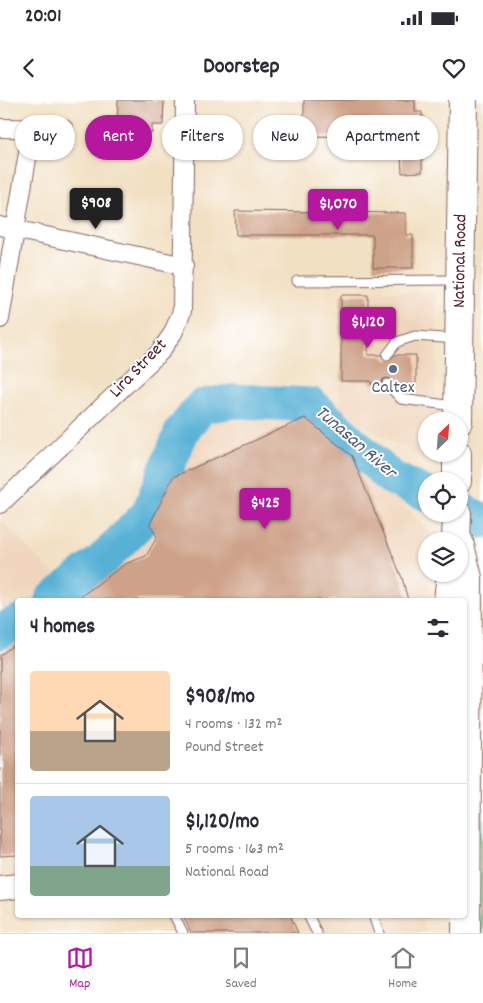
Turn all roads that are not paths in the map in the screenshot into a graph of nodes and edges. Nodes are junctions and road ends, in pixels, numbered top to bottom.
1 (185, 100) edge
2 (463, 100) edge
3 (0, 128) edge
4 (15, 128) edge
5 (24, 160) edge
6 (8, 227) edge
7 (184, 266) junction
8 (460, 280) junction
9 (297, 281) dead end
10 (0, 319) edge
11 (459, 339) junction
12 (387, 355) dead end
13 (387, 384) dead end
14 (450, 412) edge
15 (458, 412) edge
16 (0, 504) edge
17 (453, 582) edge
18 (466, 582) edge
19 (457, 598) edge
20 (460, 598) edge
21 (467, 616) edge
22 (483, 640) edge
23 (467, 696) edge
24 (471, 738) edge
25 (467, 861) edge
26 (15, 886) edge
27 (0, 888) edge
28 (176, 918) edge
29 (310, 918) edge
30 (374, 918) edge
31 (447, 918) edge
32 (466, 918) edge
33 (183, 933) edge
34 (317, 933) edge
35 (379, 933) edge
36 (447, 933) edge
37 (466, 933) edge

1 - 7 street, Lira Street
2 - 8 highway, National Road
3 - 4 street
5 - 6 street
6 - 7 street
6 - 10 street
7 - 16 street, Lira Street
8 - 9 lane
8 - 11 highway, National Road
11 - 12 lane
11 - 15 highway, National Road
13 - 14 lane
17 - 19 highway
18 - 20 highway
21 - 22 main road
23 - 24 highway
24 - 25 highway
26 - 27 main road
28 - 33 lane
29 - 34 lane
30 - 35 lane
31 - 36 highway
32 - 37 highway

